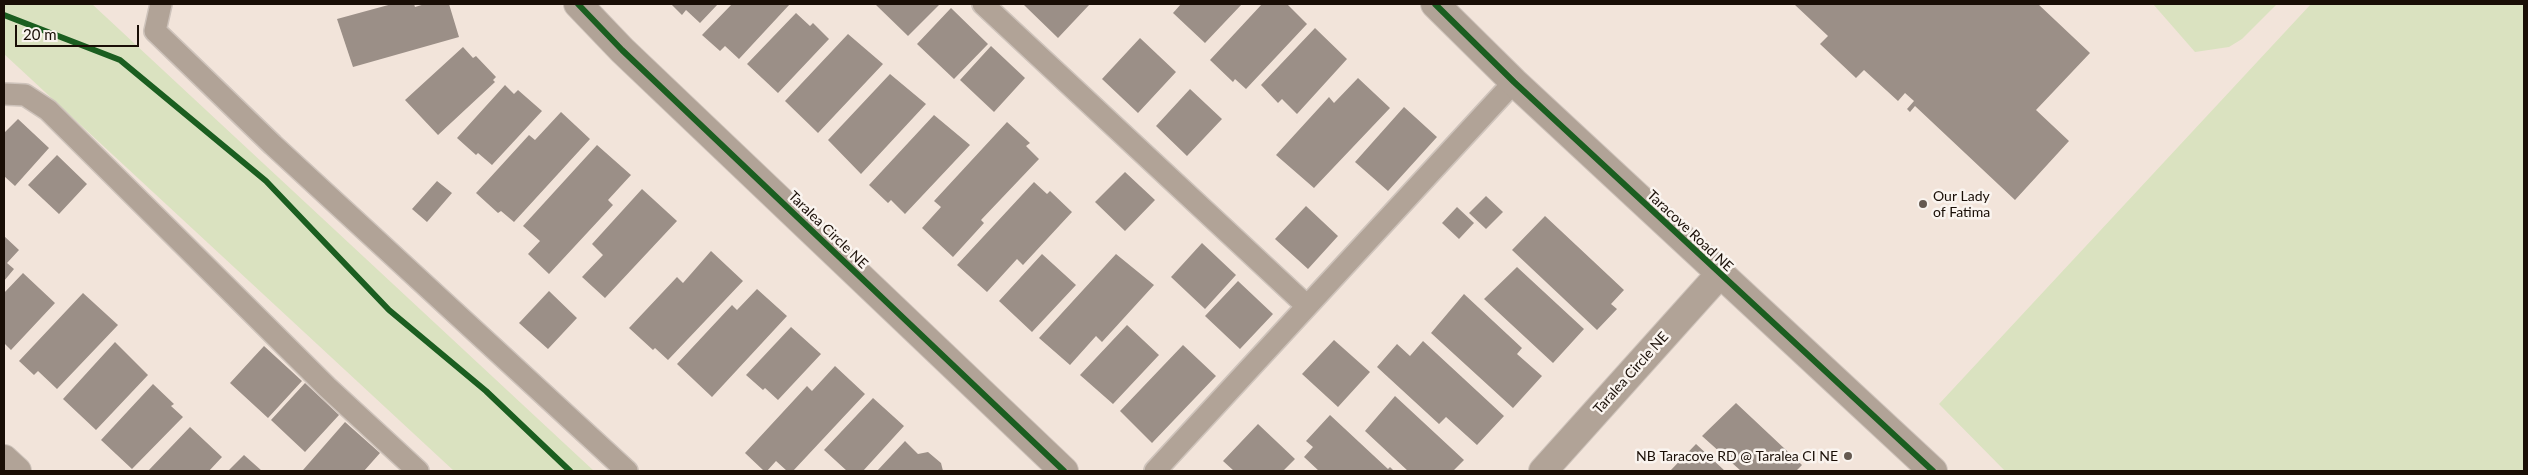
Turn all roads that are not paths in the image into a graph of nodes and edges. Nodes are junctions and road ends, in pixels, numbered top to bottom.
1 (161, 4) edge
2 (578, 4) edge
3 (983, 4) edge
4 (1435, 4) edge
5 (1514, 82) junction
6 (4, 94) edge
7 (1719, 275) junction
8 (1307, 306) junction
9 (4, 459) edge
10 (17, 471) edge
11 (418, 471) edge
12 (627, 471) edge
13 (1064, 471) edge
14 (1155, 471) edge
15 (1544, 471) edge
16 (1933, 471) edge

1 - 12 lane
2 - 13 street, Taralea Circle NE
3 - 8 lane
4 - 5 street, Taracove Road NE
5 - 7 street, Taracove Road NE
5 - 8 lane
6 - 11 lane
7 - 15 street, Taralea Circle NE
7 - 16 street, Taracove Road NE
8 - 14 lane
9 - 10 street

